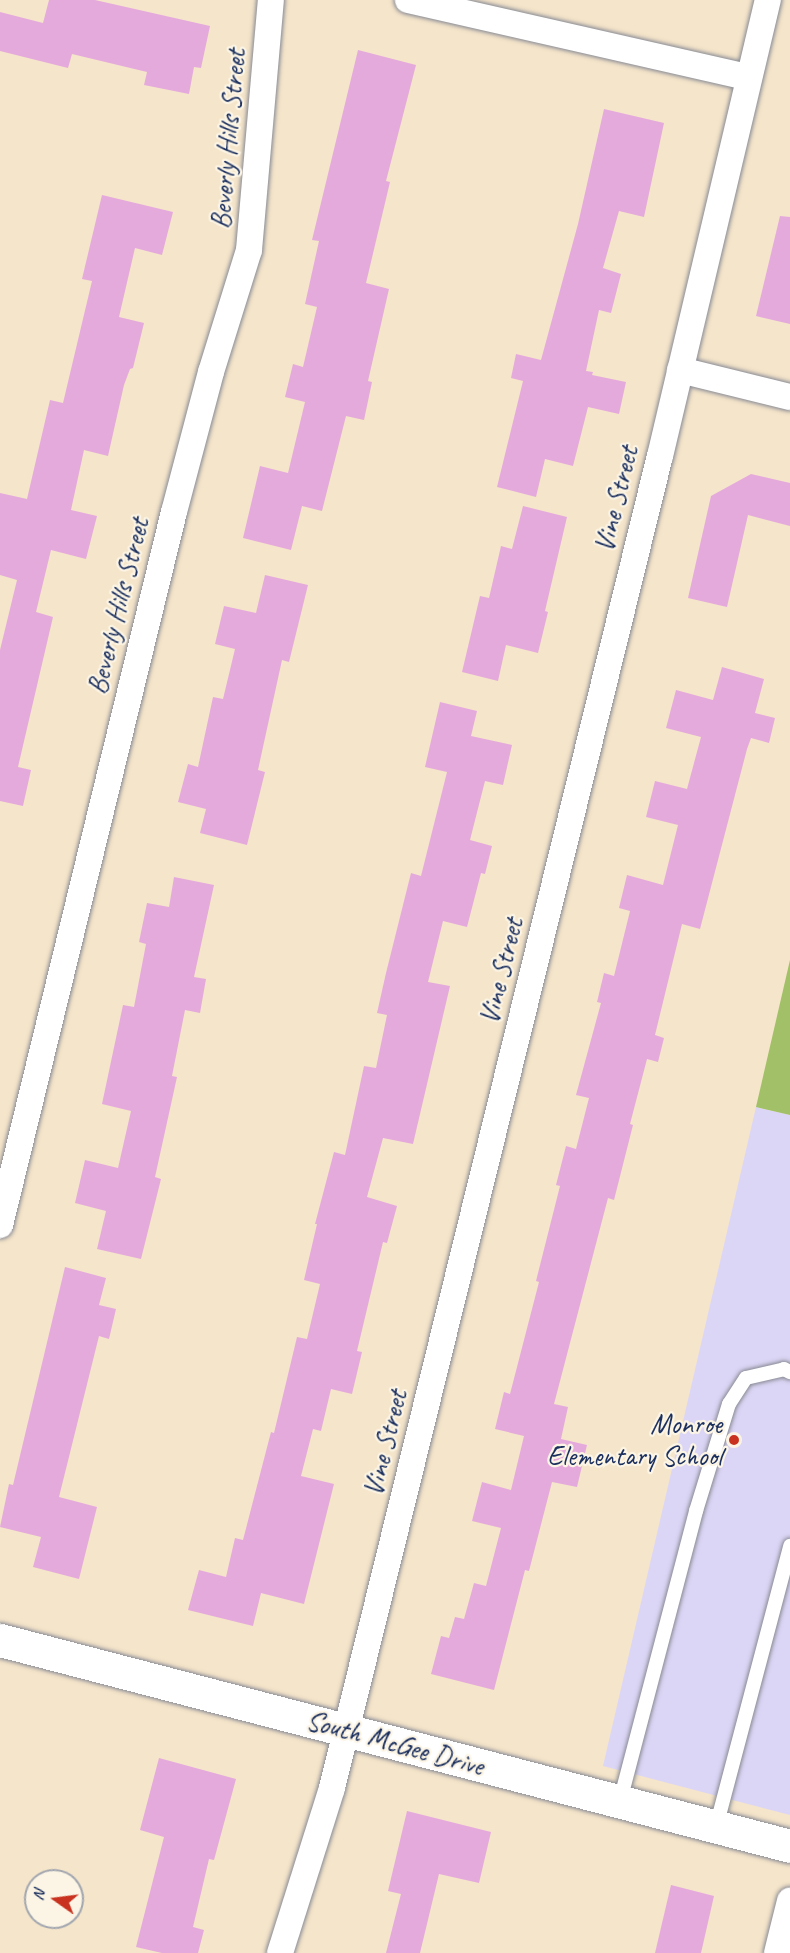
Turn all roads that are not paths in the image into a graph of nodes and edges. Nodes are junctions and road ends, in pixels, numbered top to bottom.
1 (272, 0) edge
2 (408, 0) edge
3 (768, 0) edge
4 (747, 77) junction
5 (680, 370) junction
6 (790, 397) edge
7 (0, 1225) edge
8 (790, 1372) edge
9 (790, 1546) edge
10 (0, 1641) edge
11 (346, 1730) junction
12 (620, 1802) junction
13 (716, 1827) junction
14 (790, 1846) edge
15 (790, 1901) edge
16 (280, 1953) edge
17 (777, 1953) edge

1 - 7 street, Beverly Hills Street
2 - 4 street
3 - 4 street, Vine Street
4 - 5 street, Vine Street
5 - 6 street
5 - 11 street, Vine Street
8 - 12 lane
9 - 13 lane
10 - 11 street, South McGee Drive
11 - 12 street, South McGee Drive
11 - 16 street, Vine Street
12 - 13 street, South McGee Drive
13 - 14 street, South McGee Drive
15 - 17 street

